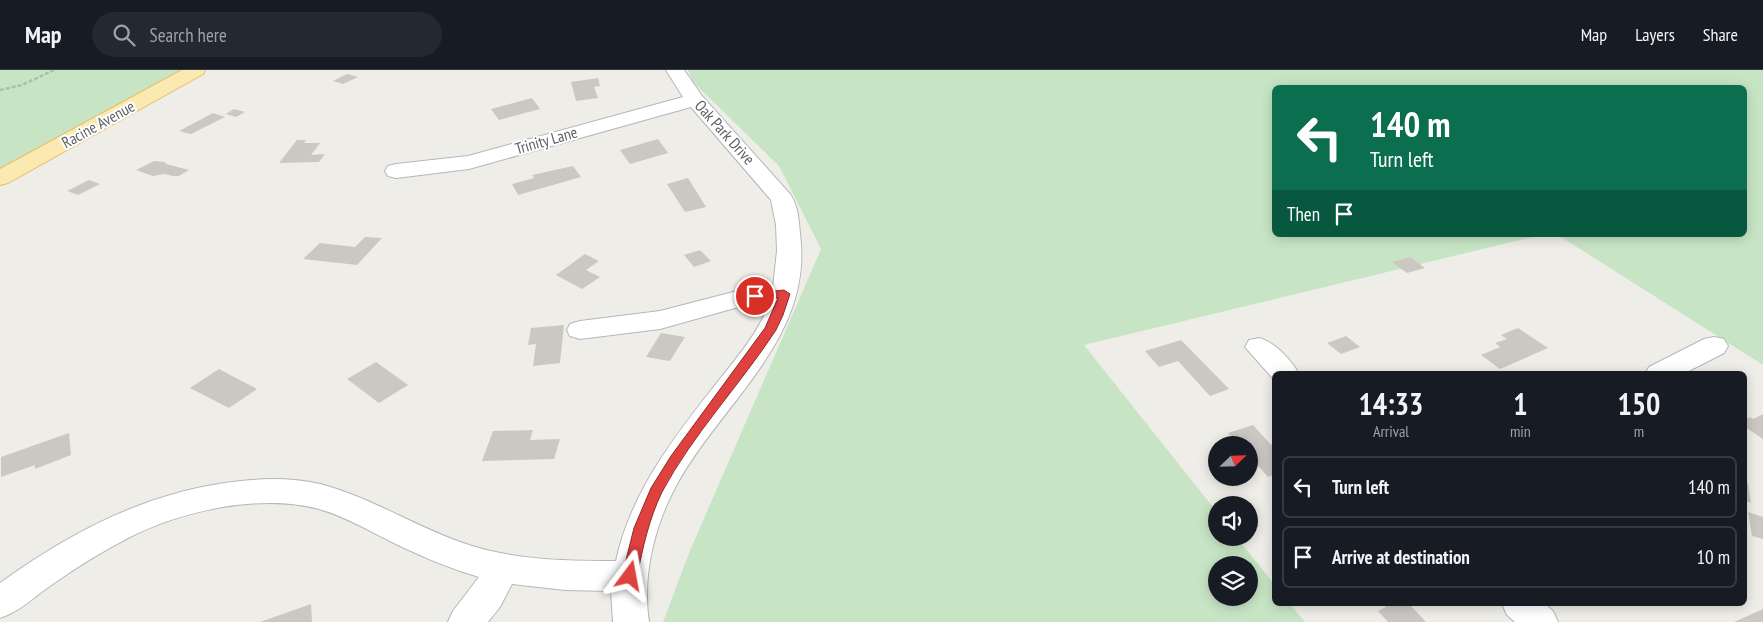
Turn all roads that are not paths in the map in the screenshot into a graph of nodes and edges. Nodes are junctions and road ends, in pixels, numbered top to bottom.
1 (196, 70) edge
2 (675, 70) edge
3 (695, 100) junction
4 (396, 171) dead end
5 (0, 178) edge
6 (784, 294) junction
7 (580, 330) dead end
8 (1714, 346) dead end
9 (1259, 347) dead end
10 (1282, 371) edge
11 (1665, 371) edge
12 (504, 567) junction
13 (630, 576) junction
14 (0, 602) edge
15 (1522, 606) edge
16 (466, 622) edge
17 (631, 622) edge
18 (1540, 622) edge

1 - 5 main road, Racine Avenue
2 - 3 street, Oak Park Drive
3 - 4 street, Trinity Lane
3 - 6 street, Oak Park Drive
6 - 7 street
6 - 13 street
8 - 11 street
9 - 10 street
12 - 13 street
12 - 14 street
12 - 16 street
13 - 17 street
15 - 18 street

